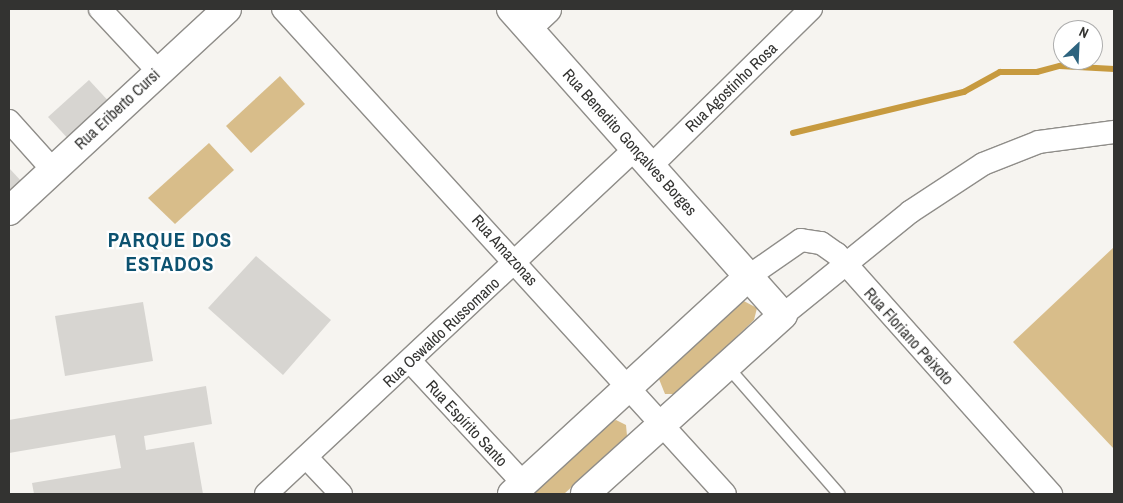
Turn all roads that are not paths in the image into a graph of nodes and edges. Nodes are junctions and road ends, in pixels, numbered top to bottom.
1 (100, 9) edge
2 (227, 9) edge
3 (283, 9) edge
4 (811, 9) edge
5 (529, 15) edge
6 (158, 70) junction
7 (9, 122) edge
8 (1114, 132) edge
9 (644, 156) junction
10 (53, 170) junction
11 (9, 210) edge
12 (516, 262) junction
13 (847, 266) junction
14 (748, 276) junction
15 (783, 315) junction
16 (410, 361) junction
17 (725, 364) junction
18 (628, 388) junction
19 (660, 423) junction
20 (306, 457) junction
21 (518, 489) edge
22 (266, 494) edge
23 (341, 494) edge
24 (585, 494) edge
25 (725, 494) edge
26 (839, 494) edge
27 (1051, 494) edge

1 - 6 street
2 - 6 street, Rua Eriberto Cursi
3 - 12 street, Rua Amazonas
4 - 9 street, Rua Agostinho Rosa
5 - 9 street, Rua Benedito Gonçalves Borges
6 - 10 street, Rua Eriberto Cursi
7 - 10 street
8 - 13 street
9 - 12 street, Rua Oswaldo Russomano
9 - 14 street, Rua Benedito Gonçalves Borges
10 - 11 street, Rua Eriberto Cursi
12 - 16 street, Rua Oswaldo Russomano
12 - 18 street, Rua Amazonas
13 - 14 street, Rua Floriano Peixoto
13 - 15 street
13 - 27 street, Rua Floriano Peixoto
14 - 15 street, Rua Benedito Gonçalves Borges
14 - 18 street
15 - 17 street
16 - 20 street, Rua Oswaldo Russomano
16 - 21 street, Rua Espírito Santo
17 - 19 street
17 - 26 lane
18 - 19 street, Rua Amazonas
18 - 21 street
19 - 24 street
19 - 25 street, Rua Amazonas
20 - 22 street, Rua Oswaldo Russomano
20 - 23 street

